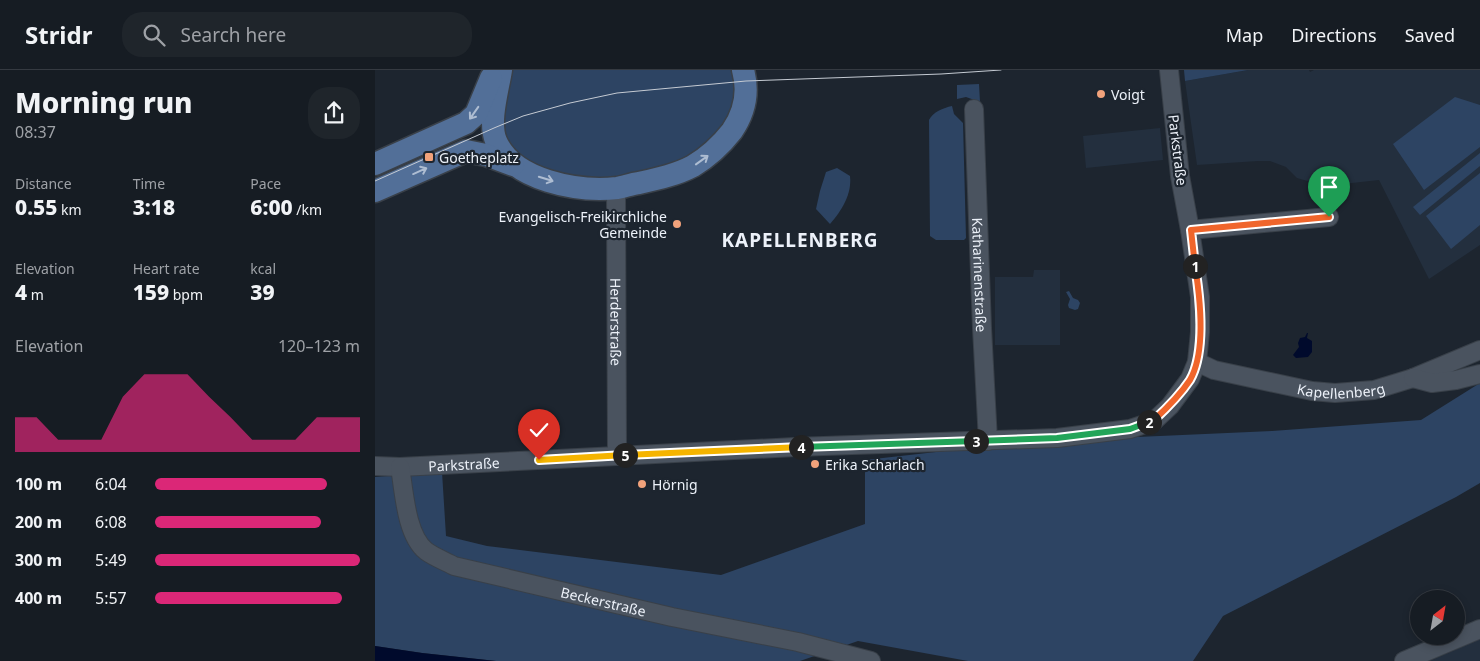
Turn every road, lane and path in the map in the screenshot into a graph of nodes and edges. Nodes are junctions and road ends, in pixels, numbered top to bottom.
1 (495, 70) edge
2 (501, 70) edge
3 (743, 70) edge
4 (1169, 70) edge
5 (974, 109) dead end
6 (375, 164) edge
7 (518, 167) junction
8 (616, 188) junction
9 (375, 191) edge
10 (1329, 217) dead end
11 (1191, 230) junction
12 (1480, 350) edge
13 (1197, 362) junction
14 (1480, 374) edge
15 (1413, 378) junction
16 (988, 441) junction
17 (617, 456) junction
18 (375, 466) edge
19 (400, 467) junction
20 (1480, 629) edge
21 (871, 661) edge
22 (1404, 661) edge

1 -> 6 main road
2 - 7 main road
8 -> 3 main road
4 - 11 street, Parkstraße
5 - 16 street, Katharinenstraße
7 -> 8 main road
9 -> 7 main road
8 - 17 street, Herderstraße
10 - 11 street
11 - 13 street, Parkstraße
12 - 15 street, Kapellenberg
13 - 15 street, Kapellenberg
13 - 16 street, Parkstraße
14 - 15 street
16 - 17 street, Parkstraße
17 - 19 street, Parkstraße
18 - 19 street, Parkstraße
19 - 21 street, Beckerstraße
20 - 22 street

